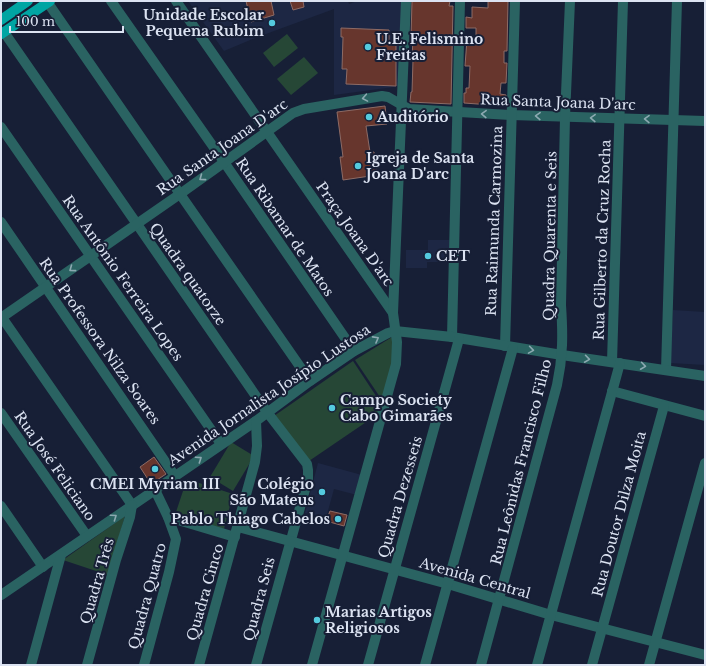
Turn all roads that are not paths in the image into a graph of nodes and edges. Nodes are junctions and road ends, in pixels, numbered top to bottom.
1 (28, 1) edge
2 (110, 1) edge
3 (176, 1) edge
4 (406, 1) edge
5 (460, 1) edge
6 (515, 1) edge
7 (570, 1) edge
8 (623, 1) edge
9 (677, 1) edge
10 (49, 2) edge
11 (18, 8) junction
12 (24, 18) junction
13 (1, 20) edge
14 (2, 33) edge
15 (401, 105) junction
16 (456, 113) junction
17 (512, 115) junction
18 (566, 117) junction
19 (620, 118) junction
20 (674, 120) junction
21 (705, 120) edge
22 (1, 127) edge
23 (267, 132) junction
24 (224, 162) junction
25 (180, 194) junction
26 (1, 222) edge
27 (136, 225) junction
28 (91, 255) junction
29 (46, 287) junction
30 (393, 313) junction
31 (1, 317) edge
32 (395, 331) junction
33 (455, 338) junction
34 (509, 347) junction
35 (354, 351) junction
36 (562, 355) junction
37 (616, 362) junction
38 (666, 370) junction
39 (705, 376) edge
40 (310, 381) junction
41 (612, 391) junction
42 (664, 406) junction
43 (267, 412) junction
44 (1, 413) edge
45 (705, 416) edge
46 (256, 421) junction
47 (221, 444) junction
48 (705, 463) edge
49 (175, 476) junction
50 (155, 490) junction
51 (132, 505) junction
52 (1, 506) edge
53 (168, 517) junction
54 (236, 532) junction
55 (87, 536) junction
56 (290, 541) junction
57 (62, 555) junction
58 (343, 555) junction
59 (43, 567) junction
60 (395, 570) junction
61 (448, 584) junction
62 (1, 595) edge
63 (500, 599) junction
64 (551, 615) junction
65 (602, 629) junction
66 (656, 643) junction
67 (705, 655) edge
68 (31, 665) edge
69 (87, 665) edge
70 (144, 665) edge
71 (199, 665) edge
72 (256, 665) edge
73 (312, 665) edge
74 (368, 665) edge
75 (425, 665) edge
76 (481, 665) edge
77 (537, 665) edge
78 (592, 665) edge
79 (650, 665) edge

1 - 11 main road
2 - 24 street, Rua Ribamar de Matos
3 - 23 street, Praça Joana D'arc
4 - 15 street, Praça Joana D'arc
5 - 16 street, Quadra Dezesseis
6 - 17 street, Rua Raimunda Carmozina
7 - 18 street
8 - 19 street, Rua Gilberto da Cruz Rocha
9 - 20 street
10 - 12 main road
10 - 25 street
11 - 12 main road
11 - 13 main road
12 - 14 main road
14 - 27 street, Quadra quatorze
15 - 16 street, Rua Santa Joana D'arc
15 -> 23 street, Rua Santa Joana D'arc
15 - 30 street, Praça Joana D'arc
17 -> 16 street, Rua Santa Joana D'arc
16 - 33 street, Quadra Dezesseis
18 -> 17 street, Rua Santa Joana D'arc
17 - 34 street, Rua Raimunda Carmozina
19 -> 18 street, Rua Santa Joana D'arc
18 - 36 street, Quadra Quarenta e Seis
20 -> 19 street, Rua Santa Joana D'arc
19 - 37 street, Rua Gilberto da Cruz Rocha
20 - 21 street, Rua Santa Joana D'arc
20 - 38 street
22 - 28 street, Rua Antônio Ferreira Lopes
23 - 24 street, Rua Santa Joana D'arc
23 - 30 street, Praça Joana D'arc
24 -> 25 street, Rua Santa Joana D'arc
24 - 35 street, Rua Ribamar de Matos
25 - 27 street, Rua Santa Joana D'arc
25 - 40 street
26 - 29 street, Rua Professora Nilza Soares
27 - 28 street, Rua Santa Joana D'arc
27 - 43 street, Quadra quatorze
28 -> 29 street, Rua Santa Joana D'arc
28 - 47 street, Rua Antônio Ferreira Lopes
29 - 31 street, Rua Santa Joana D'arc
29 - 49 street, Rua Professora Nilza Soares
30 - 32 street
31 - 51 street
32 - 33 street, Avenida Jornalista Josípio Lustosa
35 -> 32 street, Avenida Jornalista Josípio Lustosa
32 - 58 street
33 - 34 street, Avenida Jornalista Josípio Lustosa
33 - 60 street, Quadra Dezesseis
34 -> 36 street, Avenida Jornalista Josípio Lustosa
34 - 61 street, Rua Raimunda Carmozina
35 - 40 street, Avenida Jornalista Josípio Lustosa
36 -> 37 street, Avenida Jornalista Josípio Lustosa
36 - 63 street, Rua Leônidas Francisco Filho
37 -> 38 street, Avenida Jornalista Josípio Lustosa
37 - 41 street, Rua Gilberto da Cruz Rocha
38 - 39 street, Avenida Jornalista Josípio Lustosa
40 - 43 street, Avenida Jornalista Josípio Lustosa
41 - 42 street
41 - 64 street, Rua Gilberto da Cruz Rocha
42 - 45 street
42 - 65 street, Rua Doutor Dilza Moita
43 - 46 street, Avenida Jornalista Josípio Lustosa
43 - 56 street, Quadra quatorze
44 - 55 street, Rua José Feliciano
46 - 47 street, Avenida Jornalista Josípio Lustosa
46 - 54 street
49 -> 47 street, Avenida Jornalista Josípio Lustosa
48 - 66 street
49 - 50 street, Avenida Jornalista Josípio Lustosa
50 - 51 street, Avenida Jornalista Josípio Lustosa
50 - 53 street, Quadra Quatro
55 -> 51 street, Avenida Jornalista Josípio Lustosa
51 - 69 street, Quadra Três
52 - 59 street
53 - 54 street, Avenida Central
53 - 70 street, Quadra Quatro
54 - 56 street, Avenida Central
54 - 71 street, Quadra Cinco
55 - 57 street, Avenida Jornalista Josípio Lustosa
56 - 58 street, Avenida Central
56 - 72 street, Quadra Seis
57 - 59 street, Avenida Jornalista Josípio Lustosa
57 - 68 street
58 - 60 street, Avenida Central
58 - 73 street
59 - 62 street, Avenida Jornalista Josípio Lustosa
60 - 61 street, Avenida Central
60 - 74 street, Quadra Dezesseis
61 - 63 street, Avenida Central
61 - 75 street, Rua Raimunda Carmozina
63 - 64 street, Avenida Central
63 - 76 street, Rua Leônidas Francisco Filho
64 - 65 street, Avenida Central
64 - 77 street, Rua Gilberto da Cruz Rocha
65 - 66 street, Avenida Central
65 - 78 street, Rua Doutor Dilza Moita
66 - 67 street, Avenida Central
66 - 79 street

